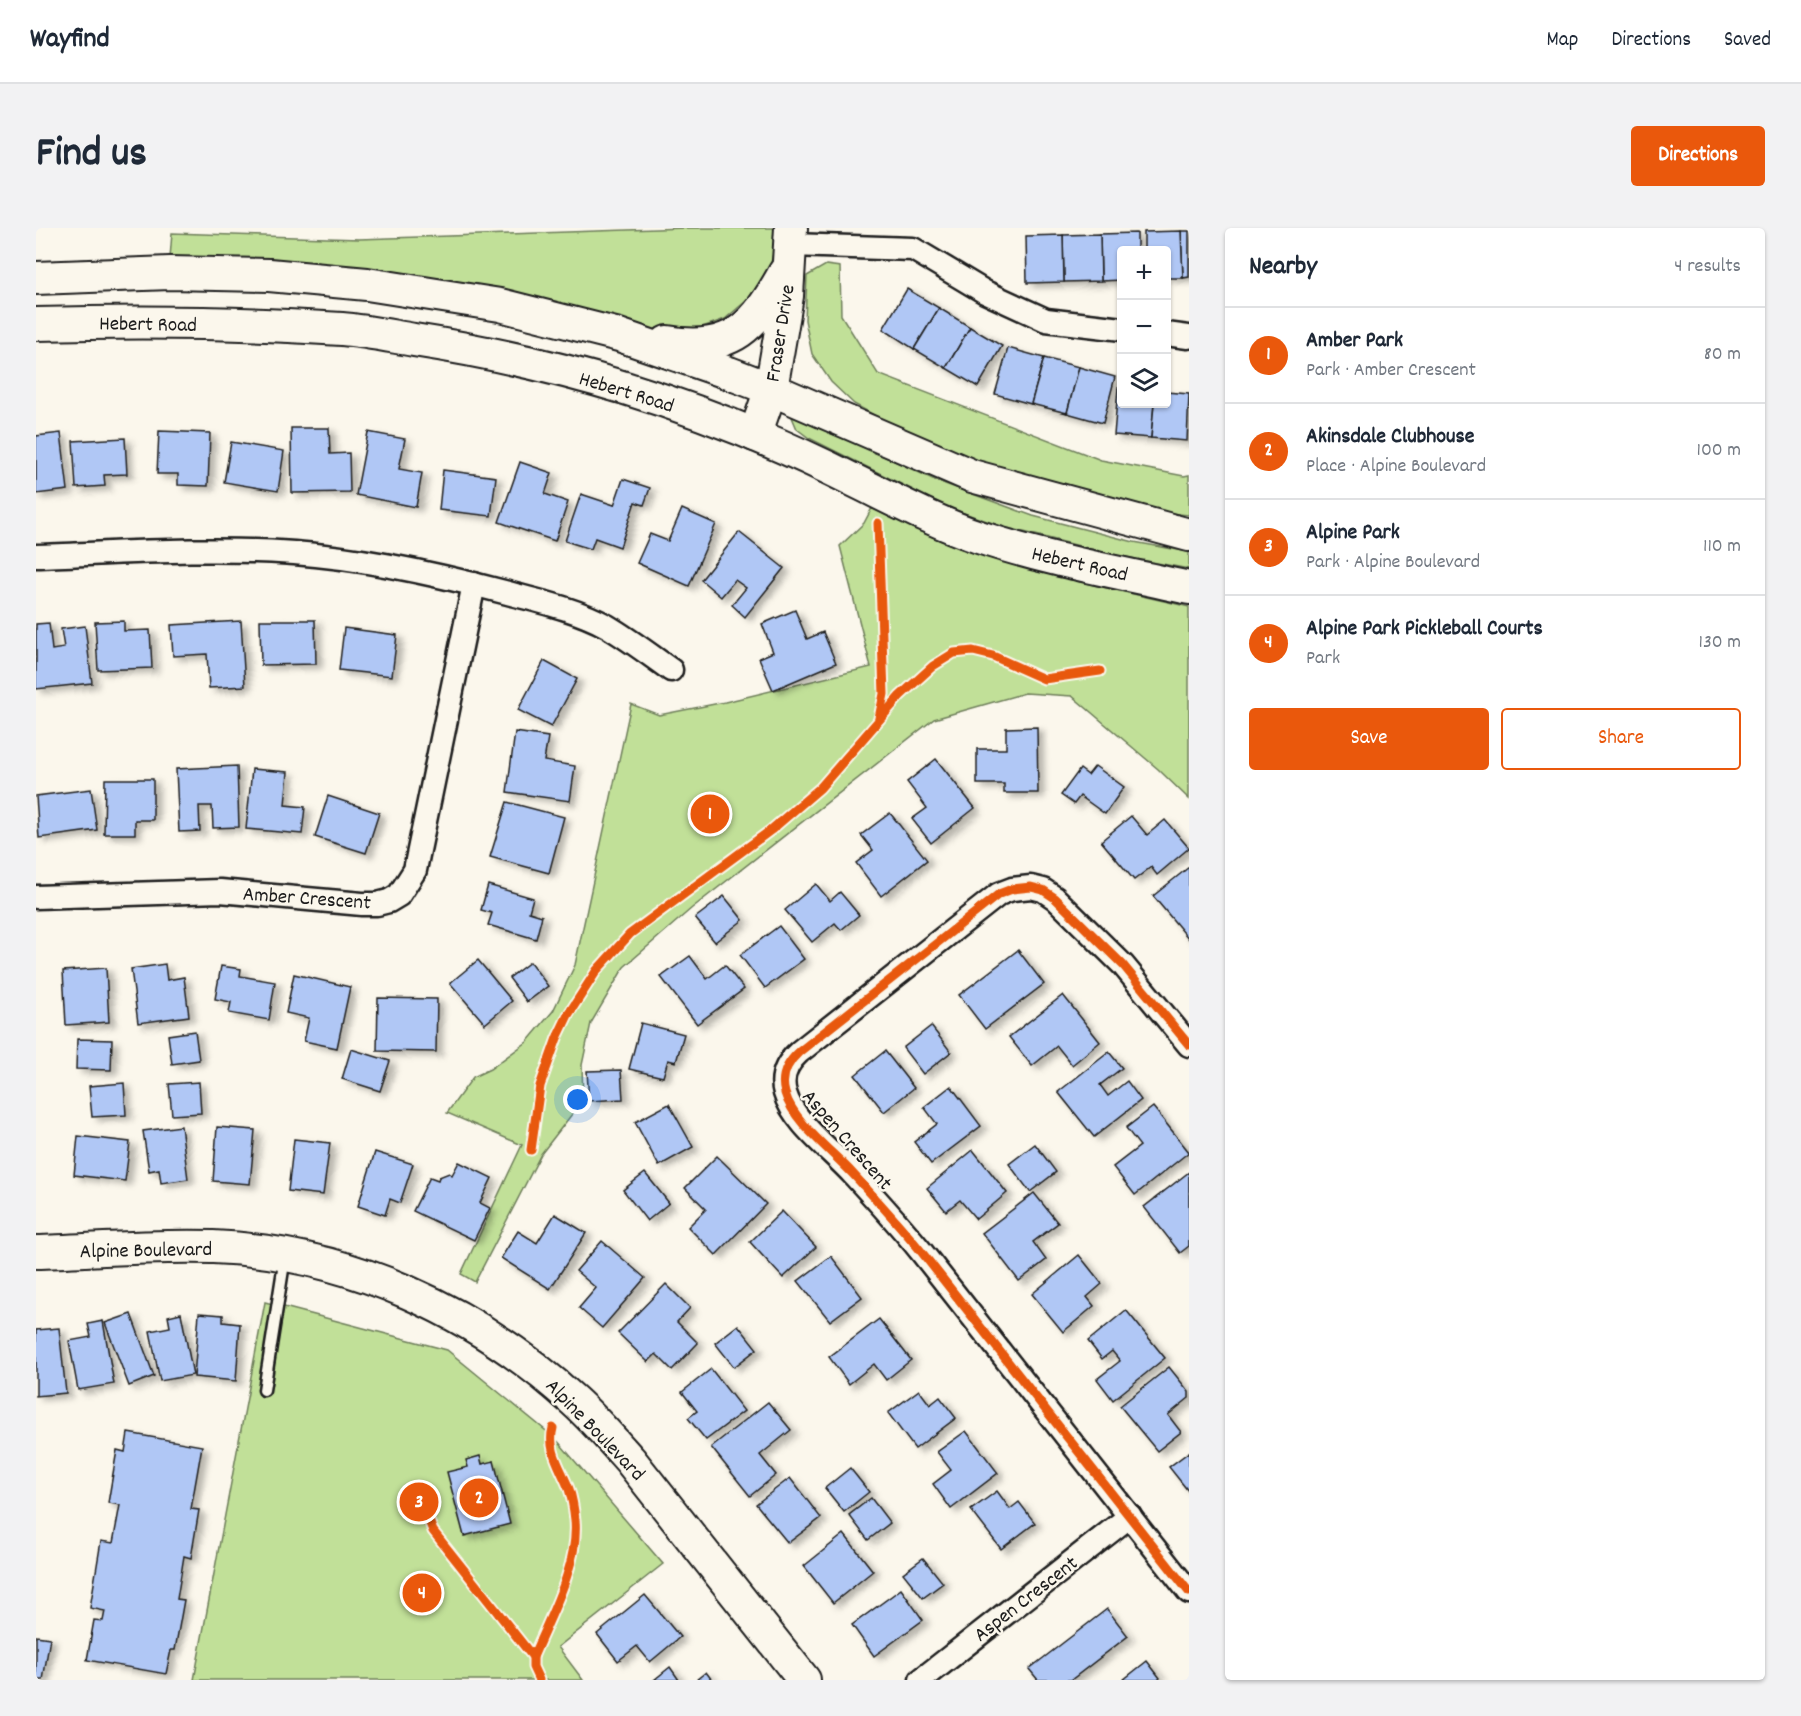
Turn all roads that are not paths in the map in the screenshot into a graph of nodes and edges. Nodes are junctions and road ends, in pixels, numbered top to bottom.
1 (790, 246) edge
2 (36, 278) edge
3 (36, 324) edge
4 (1117, 328) edge
5 (619, 335) junction
6 (1171, 335) edge
7 (1188, 337) edge
8 (771, 388) junction
9 (755, 435) junction
10 (1189, 535) edge
11 (36, 556) edge
12 (474, 584) junction
13 (1189, 588) edge
14 (671, 670) dead end
15 (36, 897) edge
16 (1189, 1045) edge
17 (36, 1252) edge
18 (285, 1255) junction
19 (264, 1390) dead end
20 (1130, 1516) junction
21 (1189, 1592) edge
22 (804, 1680) edge
23 (921, 1680) edge

1 - 4 street
1 - 5 main road
1 - 8 main road, Fraser Drive
2 - 5 main road
3 - 9 main road, Hebert Road
5 - 8 main road
6 - 7 street
8 - 9 main road, Fraser Drive
8 - 10 main road
9 - 13 main road, Hebert Road
11 - 12 street
12 - 14 street
12 - 15 street, Amber Crescent
16 - 20 street, Aspen Crescent
17 - 18 main road, Alpine Boulevard
18 - 19 lane
18 - 22 main road, Alpine Boulevard
20 - 21 street, Aspen Crescent
20 - 23 street, Aspen Crescent

